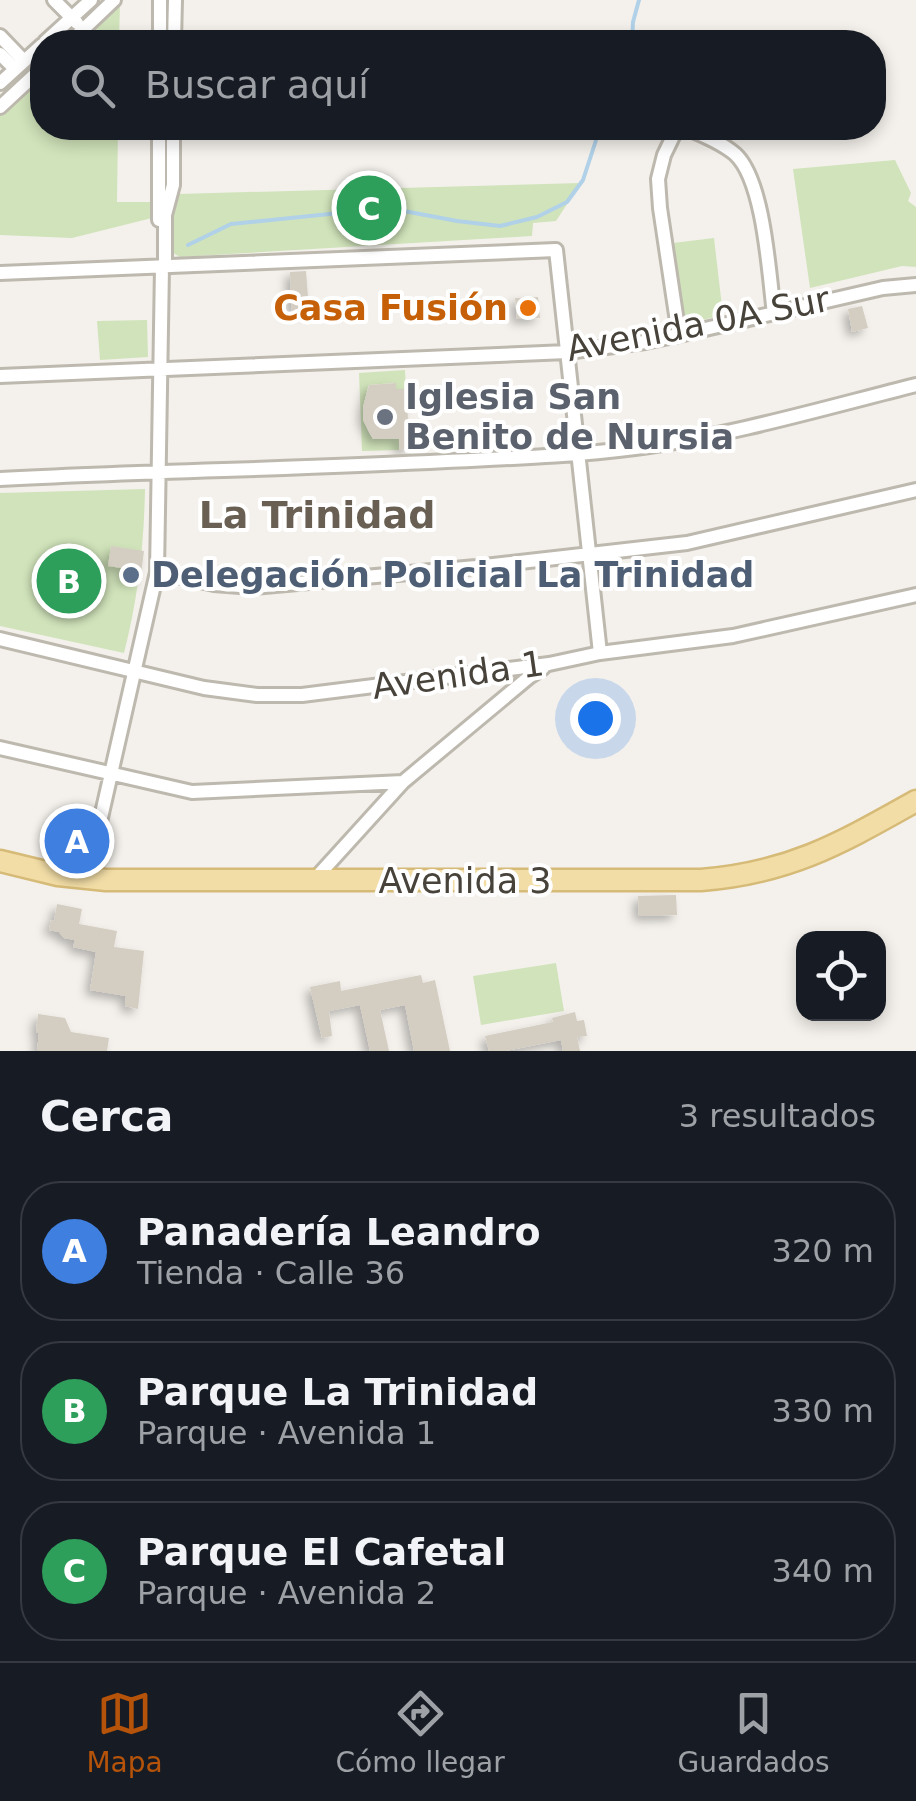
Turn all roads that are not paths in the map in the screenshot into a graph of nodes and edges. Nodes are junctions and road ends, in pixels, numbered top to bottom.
1 (54, 0) edge
2 (92, 0) edge
3 (114, 0) edge
4 (160, 0) edge
5 (175, 0) edge
6 (72, 18) junction
7 (59, 30) edge
8 (83, 30) joint
9 (160, 30) edge
10 (174, 30) edge
11 (0, 36) edge
12 (0, 54) edge
13 (30, 56) edge
14 (20, 65) junction
15 (30, 79) edge
16 (0, 83) edge
17 (0, 107) edge
18 (159, 140) edge
19 (174, 140) edge
20 (671, 140) edge
21 (708, 140) edge
22 (162, 267) junction
23 (0, 274) edge
24 (916, 285) edge
25 (774, 314) junction
26 (679, 335) junction
27 (567, 352) junction
28 (160, 370) junction
29 (0, 376) edge
30 (916, 384) edge
31 (577, 454) junction
32 (160, 474) junction
33 (0, 480) edge
34 (916, 490) edge
35 (588, 554) junction
36 (157, 572) junction
37 (916, 595) edge
38 (0, 639) edge
39 (600, 653) junction
40 (549, 664) junction
41 (135, 672) junction
42 (484, 672) junction
43 (496, 704) junction
44 (0, 748) edge
45 (111, 774) junction
46 (402, 782) junction
47 (358, 785) junction
48 (916, 801) edge
49 (369, 818) junction
50 (0, 861) edge
51 (87, 879) junction
52 (314, 880) junction

1 - 6 street
2 - 6 street
3 - 8 street
4 - 9 street
5 - 10 street
6 - 7 street
6 - 8 street
11 - 14 street
12 - 14 street
13 - 14 street
14 - 16 street
15 - 17 street
18 - 22 street
19 - 22 street
20 - 26 street
21 - 25 street
22 - 23 street
22 - 27 street
22 - 28 street
24 - 25 street, Avenida 0A Sur
25 - 26 street, Avenida 0A Sur
26 - 27 street, Avenida 0A Sur
27 - 28 street, Avenida 0A Sur
27 - 31 street
28 - 29 street, Avenida 0A Sur
28 - 32 street
30 - 31 street
31 - 32 street
31 - 35 street
32 - 33 street
32 - 36 street
34 - 35 street
35 - 36 street
35 - 39 street
36 - 41 street
37 - 39 street, Avenida 1
38 - 41 street, Avenida 1
39 - 40 street, Avenida 1
40 - 42 street, Avenida 1
40 - 43 street
41 - 42 street, Avenida 1
41 - 45 street
42 - 43 street
43 - 46 street
44 - 45 street
45 - 47 street
45 - 51 street
46 - 47 street
46 - 49 street
47 - 49 street
48 - 52 main road, Avenida 3
49 - 52 street
50 - 51 main road, Avenida 3
51 - 52 main road, Avenida 3

